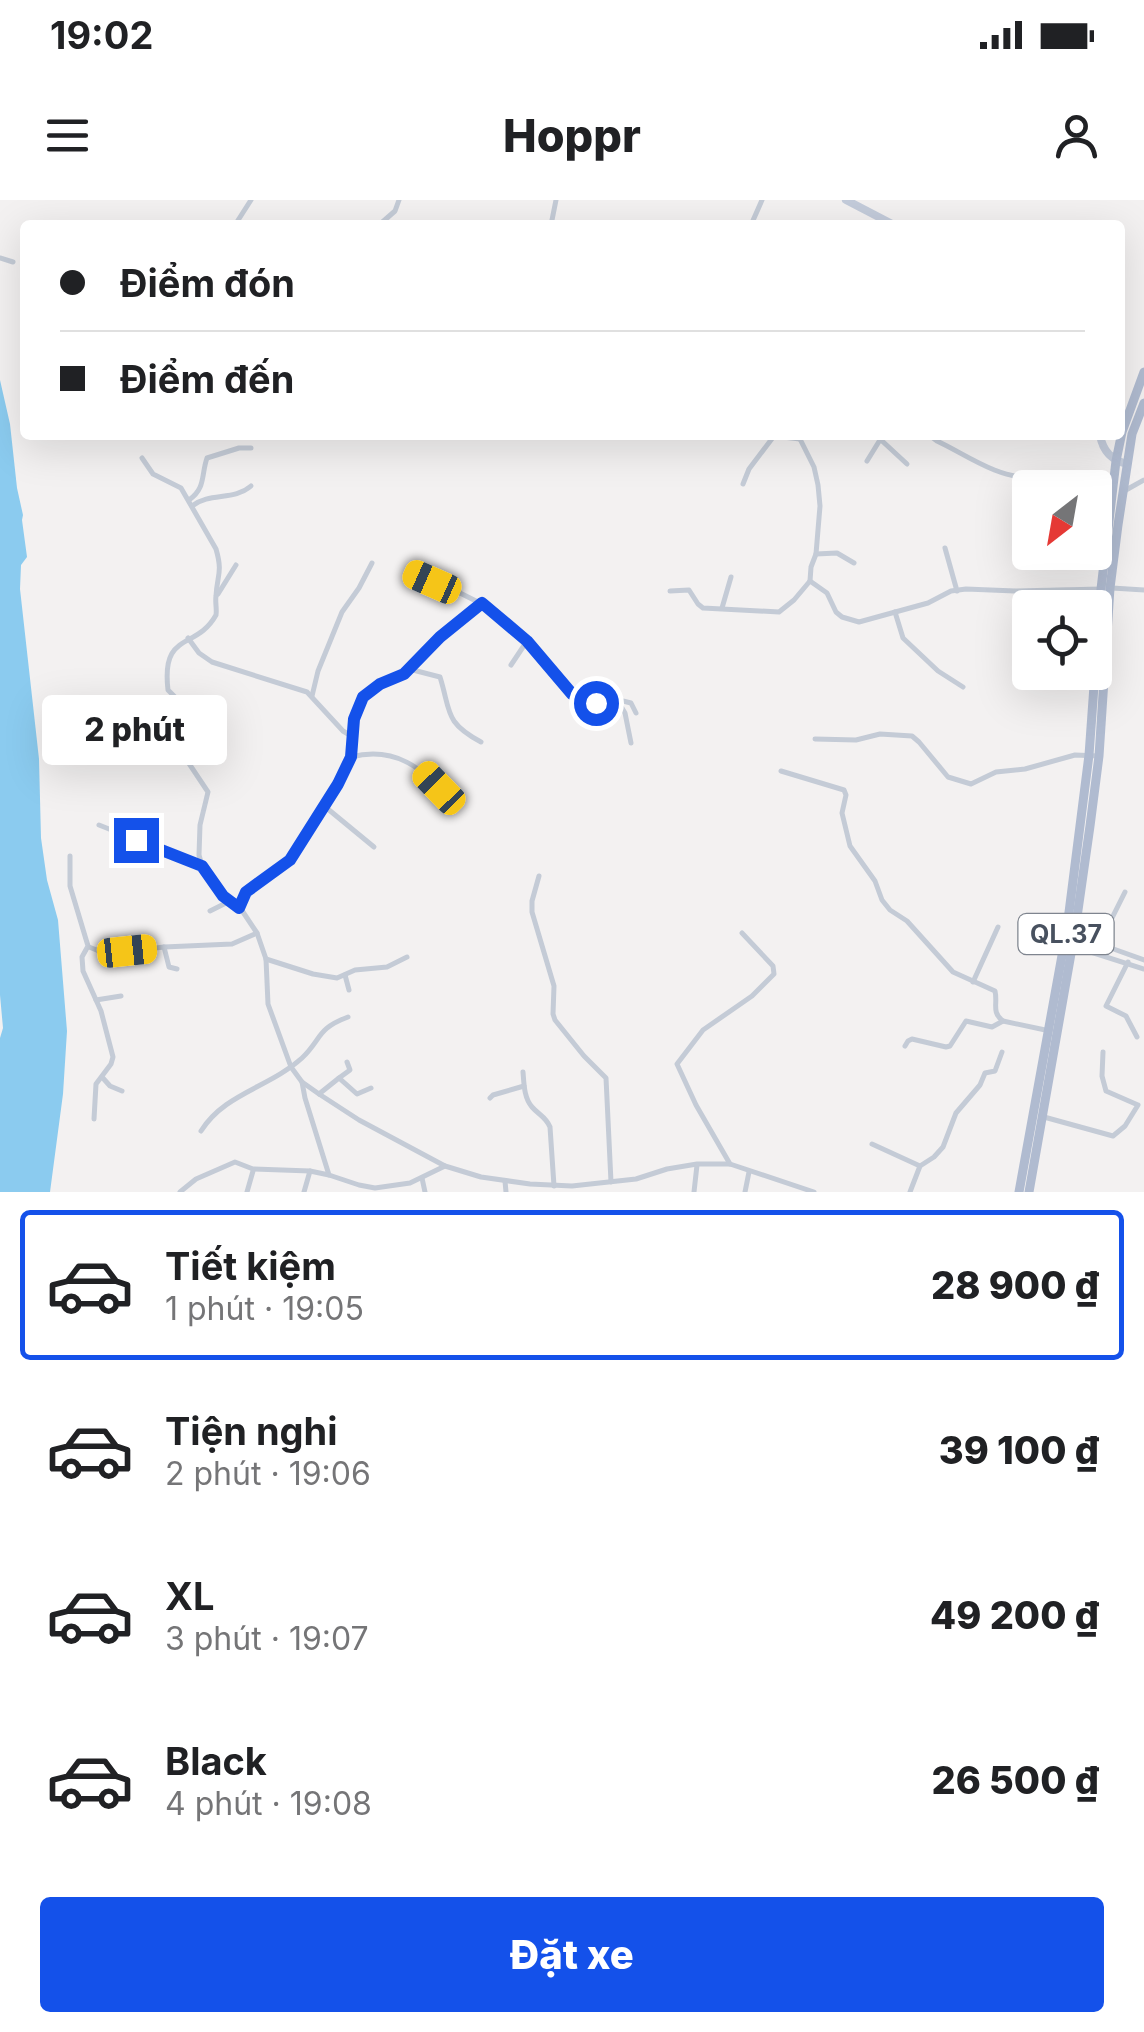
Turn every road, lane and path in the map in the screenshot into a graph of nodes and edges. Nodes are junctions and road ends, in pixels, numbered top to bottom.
1 (399, 200) edge
2 (846, 200) edge
3 (385, 220) edge
4 (884, 220) edge
5 (0, 258) edge
6 (13, 262) dead end
7 (1144, 372) edge
8 (1144, 403) edge
9 (1125, 424) edge
10 (771, 440) edge
11 (803, 440) edge
12 (879, 440) edge
13 (884, 440) edge
14 (935, 440) edge
15 (1102, 440) edge
16 (1120, 440) edge
17 (252, 448) dead end
18 (142, 458) dead end
19 (867, 461) dead end
20 (1116, 461) junction
21 (908, 464) dead end
22 (1128, 464) junction
23 (1012, 475) edge
24 (1144, 480) edge
25 (743, 484) dead end
26 (251, 486) dead end
27 (1123, 491) junction
28 (191, 503) junction
29 (945, 548) dead end
30 (816, 554) junction
31 (372, 563) dead end
32 (854, 563) dead end
33 (236, 565) dead end
34 (410, 572) dead end
35 (731, 577) dead end
36 (810, 581) junction
37 (1105, 588) junction
38 (957, 590) junction
39 (1144, 590) edge
40 (670, 591) dead end
41 (216, 596) junction
42 (482, 603) junction
43 (722, 608) junction
44 (895, 612) junction
45 (188, 638) junction
46 (527, 641) junction
47 (512, 665) dead end
48 (410, 669) junction
49 (962, 687) dead end
50 (1095, 690) edge
51 (312, 696) junction
52 (619, 704) junction
53 (636, 714) dead end
54 (354, 737) junction
55 (814, 739) dead end
56 (481, 742) dead end
57 (632, 743) dead end
58 (1094, 755) junction
59 (351, 757) junction
60 (781, 771) dead end
61 (448, 801) dead end
62 (323, 805) junction
63 (98, 825) dead end
64 (140, 842) junction
65 (374, 847) dead end
66 (70, 856) dead end
67 (131, 858) dead end
68 (202, 866) junction
69 (539, 876) dead end
70 (1125, 892) dead end
71 (228, 902) junction
72 (239, 908) junction
73 (210, 911) dead end
74 (998, 927) dead end
75 (742, 932) dead end
76 (257, 933) junction
77 (1069, 943) junction
78 (88, 946) junction
79 (164, 947) junction
80 (1099, 948) junction
81 (407, 957) dead end
82 (266, 959) junction
83 (1144, 960) edge
84 (1128, 962) junction
85 (177, 969) dead end
86 (1144, 969) edge
87 (345, 975) junction
88 (973, 982) junction
89 (349, 990) dead end
90 (121, 996) dead end
91 (96, 1000) junction
92 (348, 1017) dead end
93 (1003, 1020) junction
94 (1052, 1032) junction
95 (1137, 1036) dead end
96 (906, 1046) dead end
97 (1002, 1052) dead end
98 (1103, 1052) dead end
99 (348, 1062) dead end
100 (290, 1067) junction
101 (523, 1072) dead end
102 (102, 1077) junction
103 (339, 1078) junction
104 (302, 1082) junction
105 (524, 1086) junction
106 (372, 1088) dead end
107 (122, 1092) dead end
108 (318, 1094) junction
109 (490, 1098) dead end
110 (1042, 1116) junction
111 (94, 1119) dead end
112 (201, 1131) dead end
113 (872, 1144) dead end
114 (697, 1164) junction
115 (730, 1164) junction
116 (446, 1166) junction
117 (920, 1166) junction
118 (253, 1169) junction
119 (310, 1171) junction
120 (749, 1172) junction
121 (329, 1175) junction
122 (422, 1178) junction
123 (505, 1180) junction
124 (611, 1182) junction
125 (554, 1186) junction
126 (358, 1189) edge
127 (376, 1190) edge
128 (180, 1192) edge
129 (248, 1192) edge
130 (304, 1192) edge
131 (424, 1192) edge
132 (506, 1192) edge
133 (694, 1192) edge
134 (745, 1192) edge
135 (814, 1192) edge
136 (910, 1192) edge
137 (1019, 1192) edge
138 (1029, 1192) edge

1 - 3 street
2 - 4 main road
5 - 6 street
7 - 9 main road, QL.37
8 - 22 main road, QL.37
10 - 25 street
11 - 30 street
12 - 19 street
13 - 21 street
14 - 23 street
15 - 20 main road
16 - 20 main road, QL.37
17 - 28 street
18 - 28 street
20 - 22 main road
20 - 37 main road, QL.37
22 - 27 main road, QL.37
24 - 27 street
26 - 28 street
27 - 37 main road, QL.37
28 - 41 street
29 - 38 street
30 - 32 street
30 - 36 street
31 - 51 street
33 - 41 street
34 - 42 street
35 - 43 street
36 - 43 street
36 - 44 street
37 - 38 street
37 - 39 street
37 - 58 main road, QL.37
38 - 44 street
40 - 43 street
41 - 45 street
42 - 46 street
42 - 48 street
44 - 49 street
45 - 51 street
45 - 68 street
46 - 47 street
46 - 52 street
48 - 54 street
48 - 56 street
50 - 58 main road, QL.37
51 - 54 street
52 - 53 street
52 - 57 street
54 - 59 street
55 - 58 street
58 - 77 main road, QL.37
59 - 61 street
59 - 62 street
60 - 88 street
62 - 65 street
62 - 72 street
63 - 64 street
64 - 67 street
64 - 68 street
66 - 78 street
68 - 71 street
69 - 124 street
70 - 80 street
71 - 72 street
71 - 73 street
72 - 76 street
74 - 88 street
75 - 115 street
76 - 79 street
76 - 82 street
77 - 80 street
77 - 94 main road, QL.37
78 - 79 street
78 - 91 street
79 - 85 street
80 - 83 street
80 - 84 street
81 - 87 street
82 - 87 street
82 - 100 street
84 - 86 street
84 - 95 street
87 - 89 street
88 - 93 street
90 - 91 street
91 - 102 street
92 - 100 street
93 - 94 street
93 - 96 street
94 - 110 main road, QL.37
94 - 137 main road, QL.37
97 - 117 street
98 - 110 street
99 - 103 street
100 - 104 street
100 - 112 street
101 - 105 street
102 - 107 street
102 - 111 street
103 - 106 street
103 - 108 street
104 - 108 street
104 - 121 street
105 - 109 street
105 - 125 street
108 - 116 street
110 - 138 main road, QL.37
113 - 117 street
114 - 115 street
114 - 124 street
114 - 133 street
115 - 120 street
116 - 122 street
116 - 123 street
117 - 136 street
118 - 119 street
118 - 128 street
118 - 129 street
119 - 121 street
119 - 130 street
120 - 134 street
120 - 135 street
121 - 126 street
122 - 127 street
122 - 131 street
123 - 125 street
123 - 132 street
124 - 125 street
126 - 127 street

